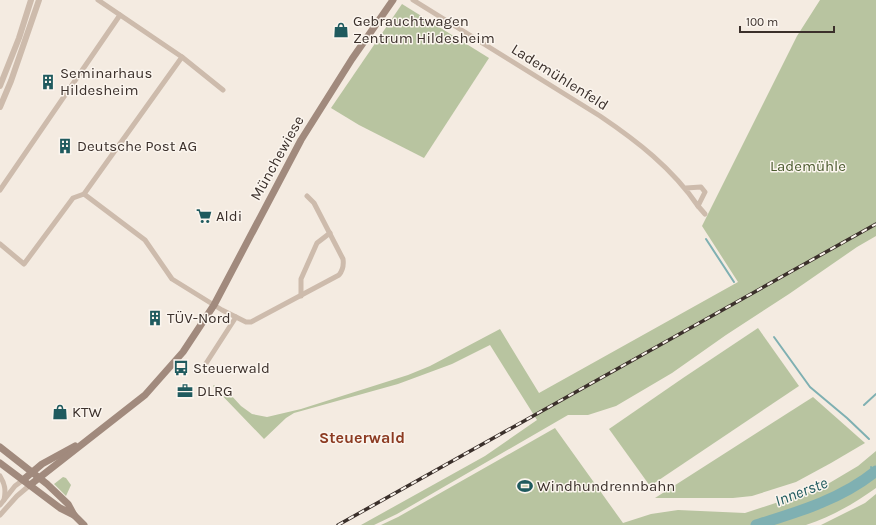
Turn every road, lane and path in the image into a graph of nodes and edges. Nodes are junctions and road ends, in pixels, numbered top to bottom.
1 (31, 0) edge
2 (39, 0) edge
3 (98, 0) edge
4 (393, 0) edge
5 (413, 0) edge
6 (120, 15) junction
7 (182, 57) junction
8 (0, 86) edge
9 (223, 90) dead end
10 (0, 107) edge
11 (686, 188) junction
12 (0, 190) edge
13 (84, 194) junction
14 (307, 196) dead end
15 (698, 206) junction
16 (704, 214) dead end
17 (330, 233) junction
18 (0, 244) edge
19 (301, 296) junction
20 (214, 305) junction
21 (236, 317) junction
22 (204, 365) dead end
23 (93, 436) junction
24 (0, 447) edge
25 (0, 463) edge
26 (32, 472) junction
27 (0, 476) edge
28 (39, 478) junction
29 (23, 480) junction
30 (30, 485) junction
31 (2, 503) edge
32 (0, 514) edge
33 (74, 515) junction
34 (84, 525) edge

1 - 8 street
2 - 10 street
3 - 6 street
4 - 20 main road, Münchewiese
5 - 11 street, Lademühlenfeld
6 - 7 street
6 - 12 street
7 - 9 street
7 - 13 street
11 - 15 street, Lademühlenfeld
11 - 15 street
13 - 18 street
13 - 20 street
14 - 17 street
15 - 16 street, Lademühlenfeld
17 - 19 street
17 - 19 street
19 - 21 street
20 - 21 street
20 - 23 main road, Münchewiese
21 - 22 street
23 - 26 main road, Münchewiese
23 - 28 main road, Münchewiese
24 - 26 main road
25 - 29 main road
26 - 28 main road
26 - 29 main road, Münchewiese
27 - 31 street
28 - 30 main road, Münchewiese
28 - 33 main road
29 - 30 main road
29 - 31 street
30 - 32 street
30 - 33 main road
33 - 34 main road

